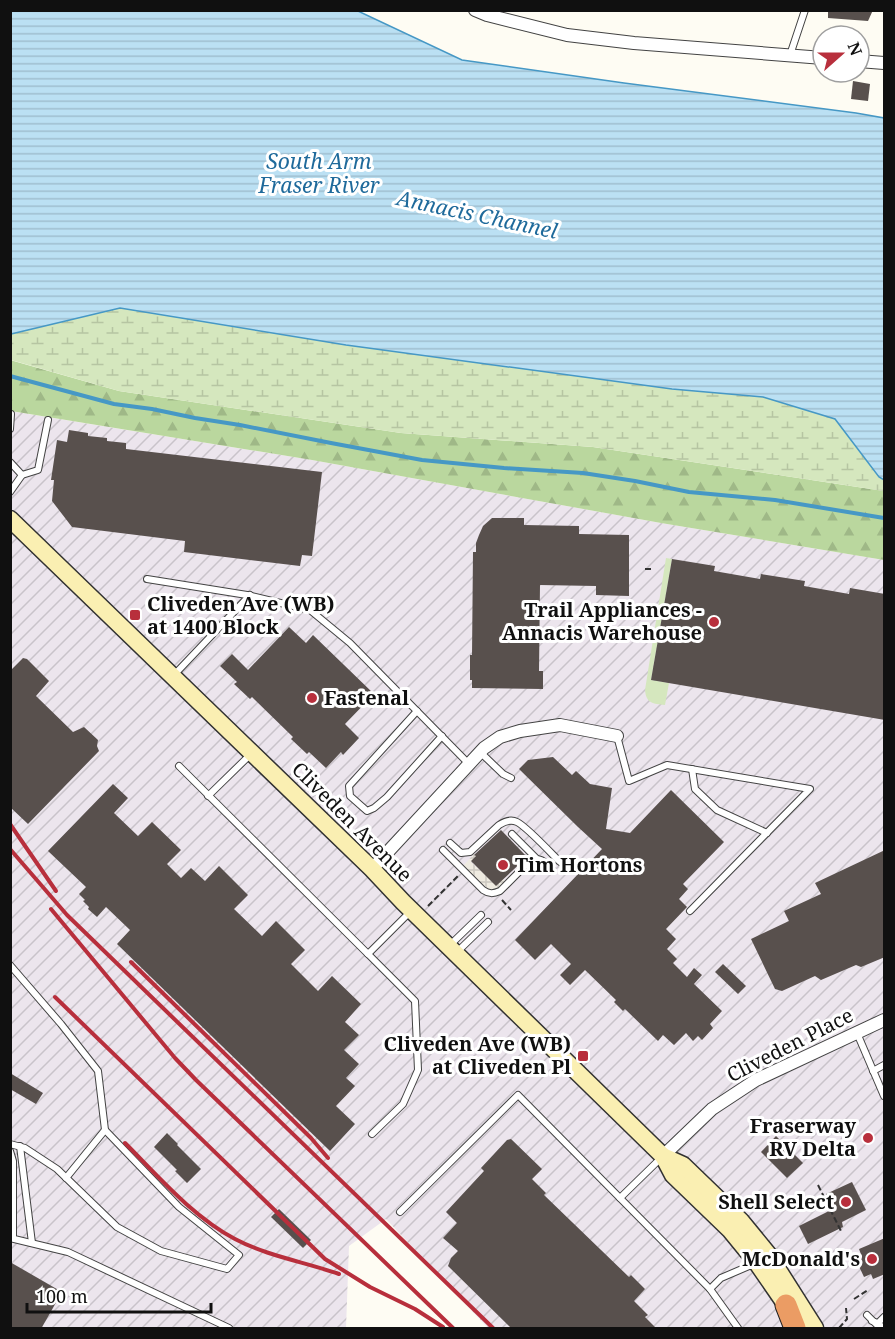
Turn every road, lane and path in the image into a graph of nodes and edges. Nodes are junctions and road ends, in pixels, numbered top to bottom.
1 (475, 10) edge
2 (805, 10) edge
3 (790, 55) junction
4 (811, 57) edge
5 (11, 414) edge
6 (48, 420) dead end
7 (10, 429) edge
8 (10, 462) edge
9 (22, 475) junction
10 (10, 492) edge
11 (10, 519) edge
12 (645, 569) dead end
13 (654, 569) dead end
14 (147, 579) dead end
15 (250, 595) junction
16 (173, 676) junction
17 (417, 711) junction
18 (442, 736) junction
19 (617, 736) joint
20 (480, 752) junction
21 (252, 753) junction
22 (470, 764) junction
23 (179, 766) dead end
24 (692, 769) junction
25 (511, 778) dead end
26 (208, 796) junction
27 (767, 833) junction
28 (512, 834) dead end
29 (450, 843) dead end
30 (443, 850) dead end
31 (537, 859) junction
32 (560, 862) dead end
33 (372, 869) junction
34 (552, 869) dead end
35 (463, 870) junction
36 (437, 896) dead end
37 (411, 910) junction
38 (690, 911) dead end
39 (481, 915) dead end
40 (488, 922) dead end
41 (452, 950) junction
42 (368, 954) junction
43 (10, 965) edge
44 (16, 972) junction
45 (10, 977) edge
46 (885, 1020) edge
47 (857, 1033) junction
48 (885, 1065) edge
49 (873, 1071) junction
50 (885, 1096) edge
51 (105, 1130) junction
52 (372, 1134) dead end
53 (10, 1144) edge
54 (20, 1146) junction
55 (10, 1151) edge
56 (663, 1156) junction
57 (66, 1178) junction
58 (818, 1185) dead end
59 (620, 1198) junction
60 (400, 1212) dead end
61 (841, 1231) dead end
62 (12, 1238) edge
63 (32, 1243) junction
64 (763, 1258) junction
65 (710, 1289) junction
66 (868, 1290) dead end
67 (854, 1299) dead end
68 (786, 1305) joint
69 (846, 1308) dead end
70 (885, 1317) edge
71 (885, 1327) edge
72 (229, 1329) edge
73 (738, 1329) edge
74 (797, 1329) edge
75 (815, 1329) edge
76 (839, 1329) edge

1 - 3 street
2 - 3 lane
3 - 4 street
5 - 7 lane
6 - 9 lane
8 - 9 lane
9 - 10 lane
11 - 16 street, Cliveden Avenue
12 - 13 path
14 - 15 lane
15 - 16 lane
15 - 17 lane
16 - 21 street, Cliveden Avenue
17 - 18 lane
17 - 18 lane
18 - 22 lane
19 - 20 street
19 - 24 lane
20 - 22 street
20 - 25 lane
21 - 26 lane
21 - 33 street, Cliveden Avenue
22 - 33 street
23 - 26 lane
24 - 27 lane
24 - 27 lane
26 - 42 lane
27 - 38 lane
28 - 31 lane
29 - 32 lane
30 - 35 lane
31 - 34 lane
31 - 35 lane
33 - 37 street, Cliveden Avenue
35 - 36 path
37 - 41 street, Cliveden Avenue
37 - 42 lane
39 - 41 lane
40 - 41 lane
41 - 56 street, Cliveden Avenue
42 - 52 lane
43 - 44 lane
44 - 45 lane
44 - 51 lane
46 - 47 street, Cliveden Place
47 - 49 lane
47 - 56 street, Cliveden Place
48 - 49 lane
49 - 50 lane
51 - 57 lane
51 - 57 lane
53 - 54 lane
54 - 57 lane
54 - 63 lane
55 - 62 lane
56 - 59 lane
56 - 64 street, Cliveden Avenue
58 - 61 path
59 - 60 lane
59 - 65 lane
62 - 63 lane
63 - 72 lane
64 - 65 lane
64 - 68 street, Cliveden Avenue
64 - 75 street, Cliveden Avenue
65 - 73 lane
66 - 67 path
68 - 74 highway
69 - 76 path
70 - 71 lane

